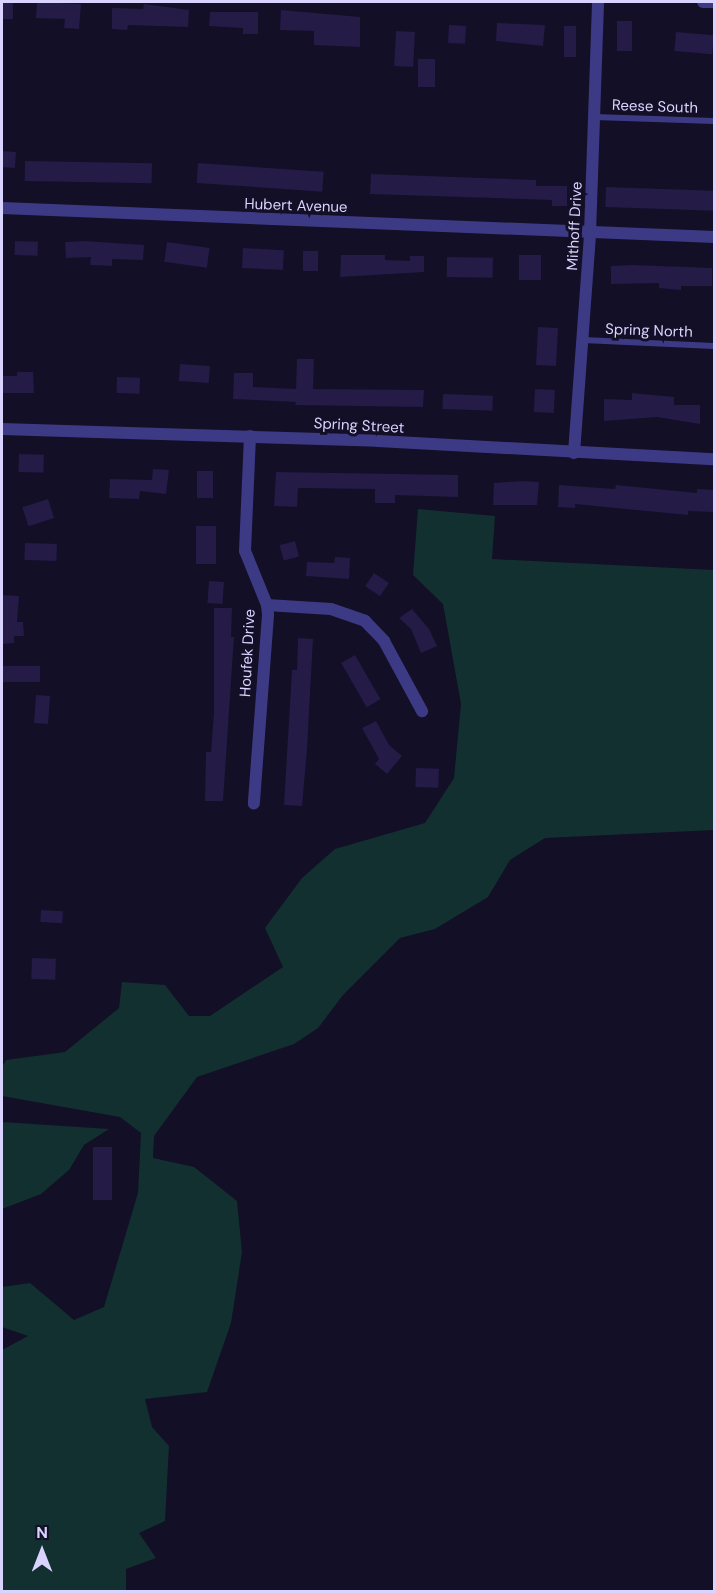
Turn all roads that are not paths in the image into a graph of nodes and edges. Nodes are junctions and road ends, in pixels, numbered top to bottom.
1 (598, 2) edge
2 (703, 2) edge
3 (714, 2) edge
4 (594, 117) junction
5 (714, 121) edge
6 (2, 208) edge
7 (590, 233) junction
8 (714, 237) edge
9 (583, 340) junction
10 (714, 346) edge
11 (2, 429) edge
12 (250, 436) junction
13 (574, 453) junction
14 (714, 459) edge
15 (267, 605) junction
16 (422, 711) dead end
17 (255, 803) dead end

1 - 4 street, Mithoff Drive
2 - 3 street
4 - 5 lane, Reese South
4 - 7 street, Mithoff Drive
6 - 7 street, Hubert Avenue
7 - 8 street, Hubert Avenue
7 - 9 street, Mithoff Drive
9 - 10 lane, Spring North
9 - 13 street, Mithoff Drive
11 - 12 street, Spring Street
12 - 13 street, Spring Street
12 - 15 street, Houfek Drive
13 - 14 street, Spring Street
15 - 16 street
15 - 17 street, Houfek Drive

